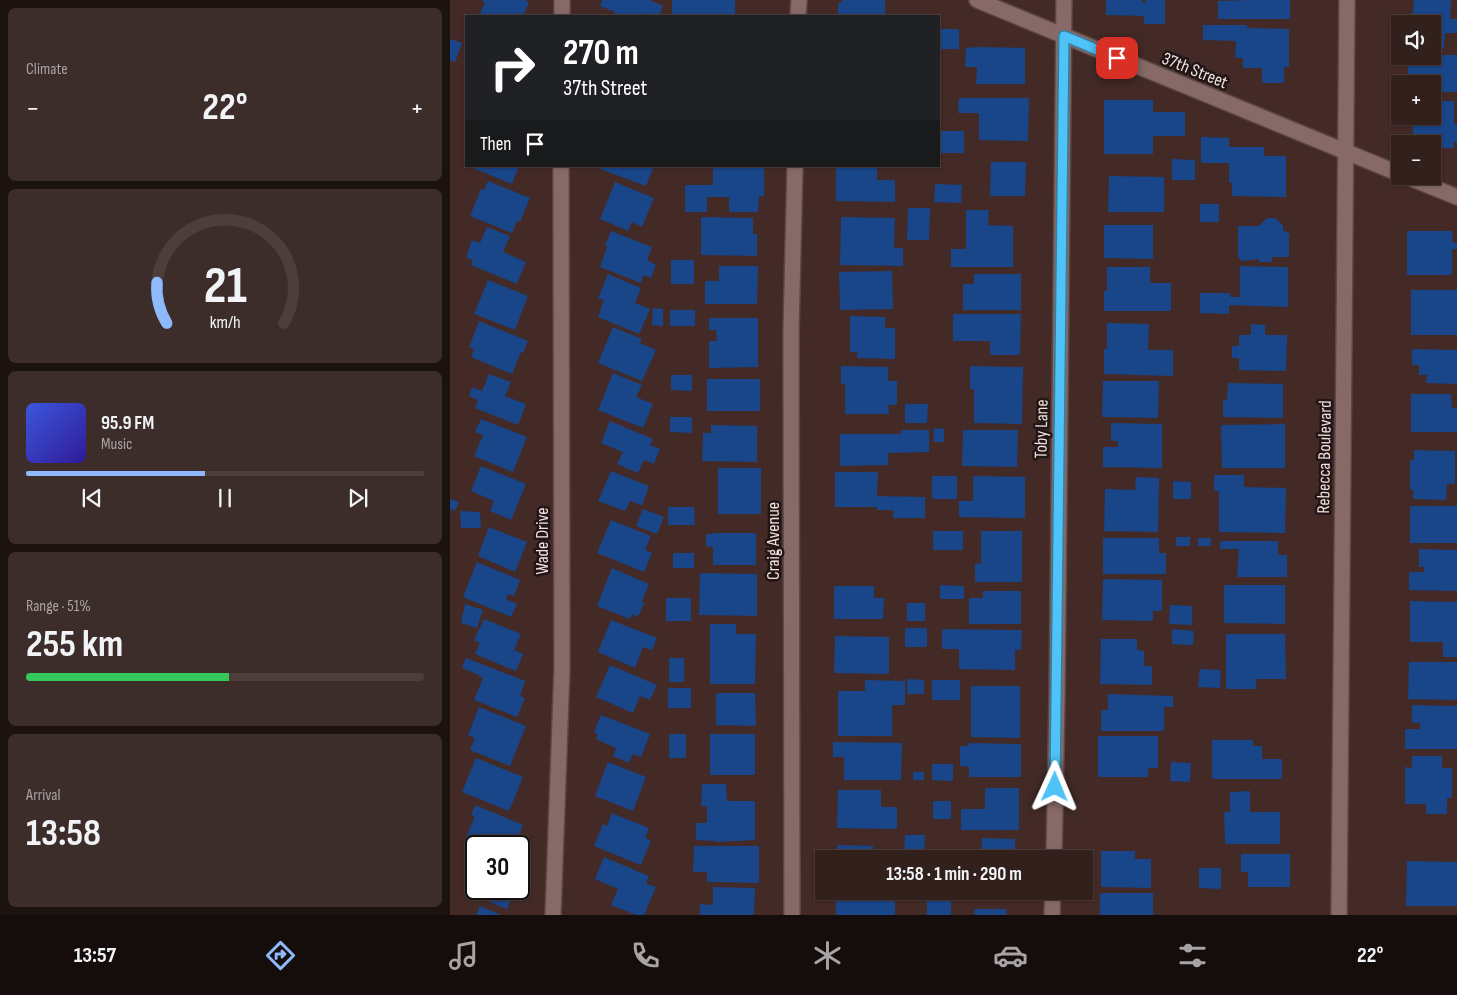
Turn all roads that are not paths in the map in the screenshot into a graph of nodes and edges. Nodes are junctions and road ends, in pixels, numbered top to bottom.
1 (562, 0) edge
2 (799, 0) edge
3 (977, 0) edge
4 (1064, 0) edge
5 (1348, 0) edge
6 (562, 15) edge
7 (798, 15) edge
8 (1064, 36) junction
9 (1346, 152) junction
10 (561, 167) edge
11 (795, 167) edge
12 (1391, 170) edge
13 (1426, 185) edge
14 (1457, 198) edge
15 (1054, 850) edge
16 (1053, 900) edge
17 (553, 915) edge
18 (792, 915) edge
19 (1052, 915) edge
20 (1339, 915) edge

1 - 6 street
2 - 7 street
3 - 8 street, 37th Street
4 - 8 street, Toby Lane
5 - 9 street, Rebecca Boulevard
8 - 9 street, 37th Street
8 - 15 street, Toby Lane
9 - 12 street, 37th Street
9 - 20 street, Rebecca Boulevard
10 - 17 street, Wade Drive
11 - 18 street, Craig Avenue
13 - 14 street
16 - 19 street

